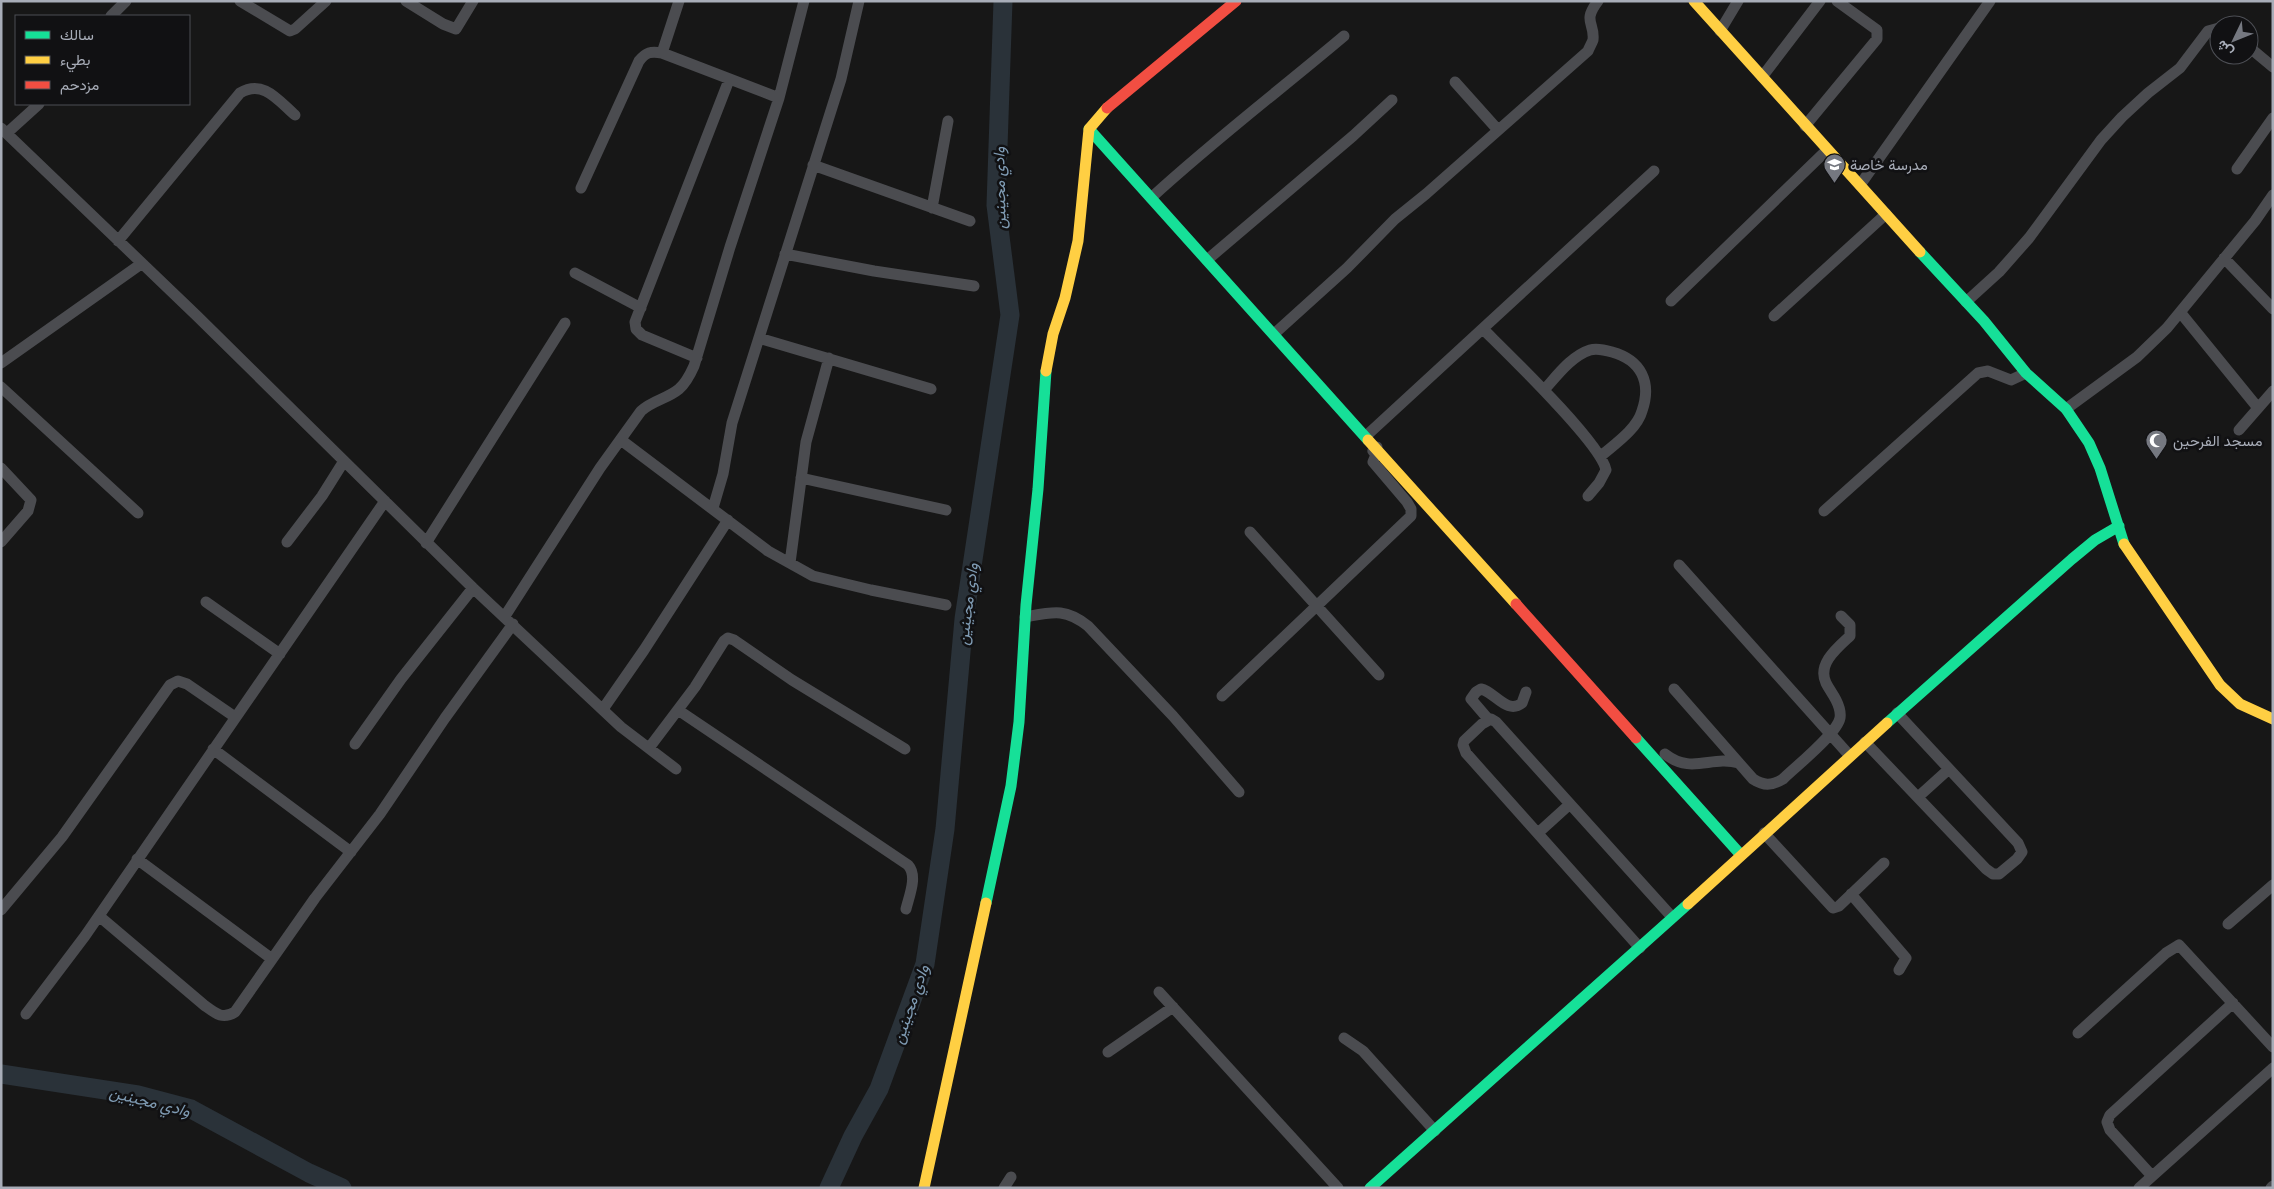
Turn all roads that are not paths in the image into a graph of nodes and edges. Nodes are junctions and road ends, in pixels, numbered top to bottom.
1 (126, 1) edge
2 (240, 1) edge
3 (326, 1) edge
4 (406, 1) edge
5 (474, 1) edge
6 (679, 1) edge
7 (804, 1) edge
8 (859, 1) edge
9 (1236, 1) edge
10 (1598, 1) edge
11 (1694, 1) edge
12 (1738, 1) edge
13 (1820, 1) edge
14 (1837, 1) edge
15 (1990, 1) edge
16 (113, 15) edge
17 (1720, 30) junction
18 (2209, 31) edge
19 (1344, 36) dead end
20 (662, 53) junction
21 (2259, 56) edge
22 (2273, 67) edge
23 (1762, 77) junction
24 (729, 80) junction
25 (1455, 82) dead end
26 (780, 98) junction
27 (1392, 100) dead end
28 (38, 105) edge
29 (295, 115) dead end
30 (2273, 118) edge
31 (948, 121) dead end
32 (1806, 126) junction
33 (1089, 129) junction
34 (4, 130) edge
35 (1498, 130) junction
36 (1827, 150) junction
37 (813, 165) junction
38 (2237, 168) dead end
39 (1654, 171) dead end
40 (1860, 185) junction
41 (581, 188) dead end
42 (2273, 195) edge
43 (1151, 198) junction
44 (932, 208) junction
45 (1886, 214) junction
46 (970, 221) dead end
47 (118, 241) junction
48 (784, 254) junction
49 (2224, 258) junction
50 (1207, 260) junction
51 (140, 264) junction
52 (575, 273) dead end
53 (974, 286) dead end
54 (1672, 301) dead end
55 (1966, 302) junction
56 (641, 308) junction
57 (2273, 309) edge
58 (2180, 312) junction
59 (1774, 316) dead end
60 (565, 324) dead end
61 (1483, 328) junction
62 (1274, 334) junction
63 (759, 338) junction
64 (696, 358) junction
65 (829, 358) junction
66 (1, 363) edge
67 (2026, 373) junction
68 (1, 387) edge
69 (931, 389) dead end
70 (1544, 390) junction
71 (2273, 391) edge
72 (2258, 408) junction
73 (2066, 409) junction
74 (2239, 430) dead end
75 (1366, 436) junction
76 (621, 440) junction
77 (1377, 447) junction
78 (1601, 456) junction
79 (344, 461) junction
80 (1, 468) edge
81 (801, 478) junction
82 (1588, 496) dead end
83 (385, 501) junction
84 (713, 508) junction
85 (946, 510) dead end
86 (1824, 511) dead end
87 (138, 513) dead end
88 (728, 520) junction
89 (2119, 526) junction
90 (1250, 532) dead end
91 (1, 542) edge
92 (287, 542) dead end
93 (426, 543) junction
94 (790, 563) junction
95 (1678, 565) dead end
96 (473, 588) junction
97 (206, 602) dead end
98 (946, 605) dead end
99 (1317, 606) junction
100 (1841, 616) dead end
101 (1025, 617) junction
102 (509, 620) junction
103 (280, 654) junction
104 (1379, 675) dead end
105 (1674, 689) dead end
106 (1526, 692) dead end
107 (1222, 696) dead end
108 (603, 709) junction
109 (678, 710) junction
110 (1897, 713) junction
111 (235, 717) junction
112 (1489, 720) junction
113 (2273, 720) edge
114 (1830, 734) junction
115 (1865, 742) junction
116 (355, 744) dead end
117 (649, 748) junction
118 (213, 749) junction
119 (905, 749) dead end
120 (1665, 754) dead end
121 (1850, 756) junction
122 (1739, 762) junction
123 (676, 769) dead end
124 (1949, 769) junction
125 (1238, 792) dead end
126 (1918, 797) junction
127 (1570, 804) junction
128 (1538, 833) junction
129 (1764, 833) junction
130 (351, 852) junction
131 (1740, 854) junction
132 (137, 859) junction
133 (1884, 863) dead end
134 (2273, 885) edge
135 (1851, 894) junction
136 (906, 909) dead end
137 (1, 910) edge
138 (99, 916) junction
139 (1672, 917) junction
140 (2228, 924) dead end
141 (1640, 948) junction
142 (272, 959) junction
143 (1899, 970) dead end
144 (1160, 992) dead end
145 (2233, 1003) junction
146 (1173, 1007) junction
147 (26, 1014) dead end
148 (2078, 1033) dead end
149 (1344, 1038) dead end
150 (2273, 1048) edge
151 (1108, 1052) dead end
152 (2273, 1068) edge
153 (1435, 1130) junction
154 (2152, 1176) junction
155 (1011, 1177) dead end
156 (924, 1188) edge
157 (1004, 1188) edge
158 (1338, 1188) edge
159 (1370, 1188) edge
160 (2139, 1188) edge

1 - 16 street
2 - 3 street
4 - 5 street
6 - 20 street
7 - 26 street
8 - 37 street
9 - 33 street
10 - 35 street
11 - 17 street
12 - 17 street
13 - 23 street
14 - 32 street
15 - 40 street
17 - 23 street
18 - 55 street
19 - 43 street
20 - 24 street
20 - 41 street
21 - 22 street
23 - 32 street
24 - 26 street
24 - 56 street
25 - 35 street
26 - 64 street
27 - 50 street
28 - 34 street
29 - 47 street
30 - 38 street
31 - 44 street
32 - 36 street
33 - 43 street
33 - 101 street
34 - 47 street
35 - 62 street
36 - 40 street
36 - 54 street
37 - 44 street
37 - 48 street
39 - 61 street
40 - 45 street
42 - 49 street
43 - 50 street
44 - 46 street
45 - 55 street
45 - 59 street
47 - 51 street
48 - 53 street
48 - 63 street
49 - 57 street
49 - 58 street
50 - 62 street
51 - 66 street
51 - 79 street
52 - 56 street
55 - 67 street
56 - 64 street
58 - 72 street
58 - 73 street
60 - 93 street
61 - 70 street
61 - 75 street
62 - 75 street
63 - 65 street
63 - 84 street
64 - 76 street
65 - 69 street
65 - 81 street
67 - 73 street
67 - 86 street
68 - 87 street
70 - 78 street
70 - 78 street
71 - 72 street
72 - 74 street
73 - 89 street
75 - 77 street
76 - 84 street
76 - 102 street
77 - 99 street
77 - 131 street
78 - 82 street
79 - 83 street
79 - 92 street
80 - 91 street
81 - 85 street
81 - 94 street
83 - 93 street
83 - 103 street
84 - 88 street
88 - 94 street
88 - 108 street
89 - 110 street
89 - 113 street
90 - 99 street
93 - 96 street
94 - 98 street
95 - 114 street
96 - 102 street
96 - 116 street
97 - 103 street
99 - 104 street
99 - 107 street
100 - 114 street
101 - 125 street
101 - 156 street
102 - 108 street
102 - 130 street
103 - 111 street
105 - 122 street
106 - 112 street
108 - 117 street
109 - 117 street
109 - 119 street
109 - 136 street
110 - 115 street
110 - 124 street
111 - 118 street
111 - 137 street
112 - 127 street
112 - 128 street
114 - 121 street
114 - 122 street
115 - 121 street
115 - 126 street
117 - 123 street
118 - 130 street
118 - 132 street
120 - 122 street
121 - 129 street
124 - 126 street
124 - 126 street
127 - 128 street
127 - 139 street
128 - 141 street
129 - 131 street
129 - 135 street
130 - 142 street
131 - 139 street
132 - 138 street
132 - 142 street
133 - 135 street
134 - 140 street
135 - 143 street
138 - 142 street
138 - 147 street
139 - 141 street
141 - 153 street
144 - 146 street
145 - 148 street
145 - 150 street
145 - 154 street
146 - 151 street
146 - 158 street
149 - 153 street
152 - 154 street
153 - 159 street
154 - 160 street
155 - 157 street

